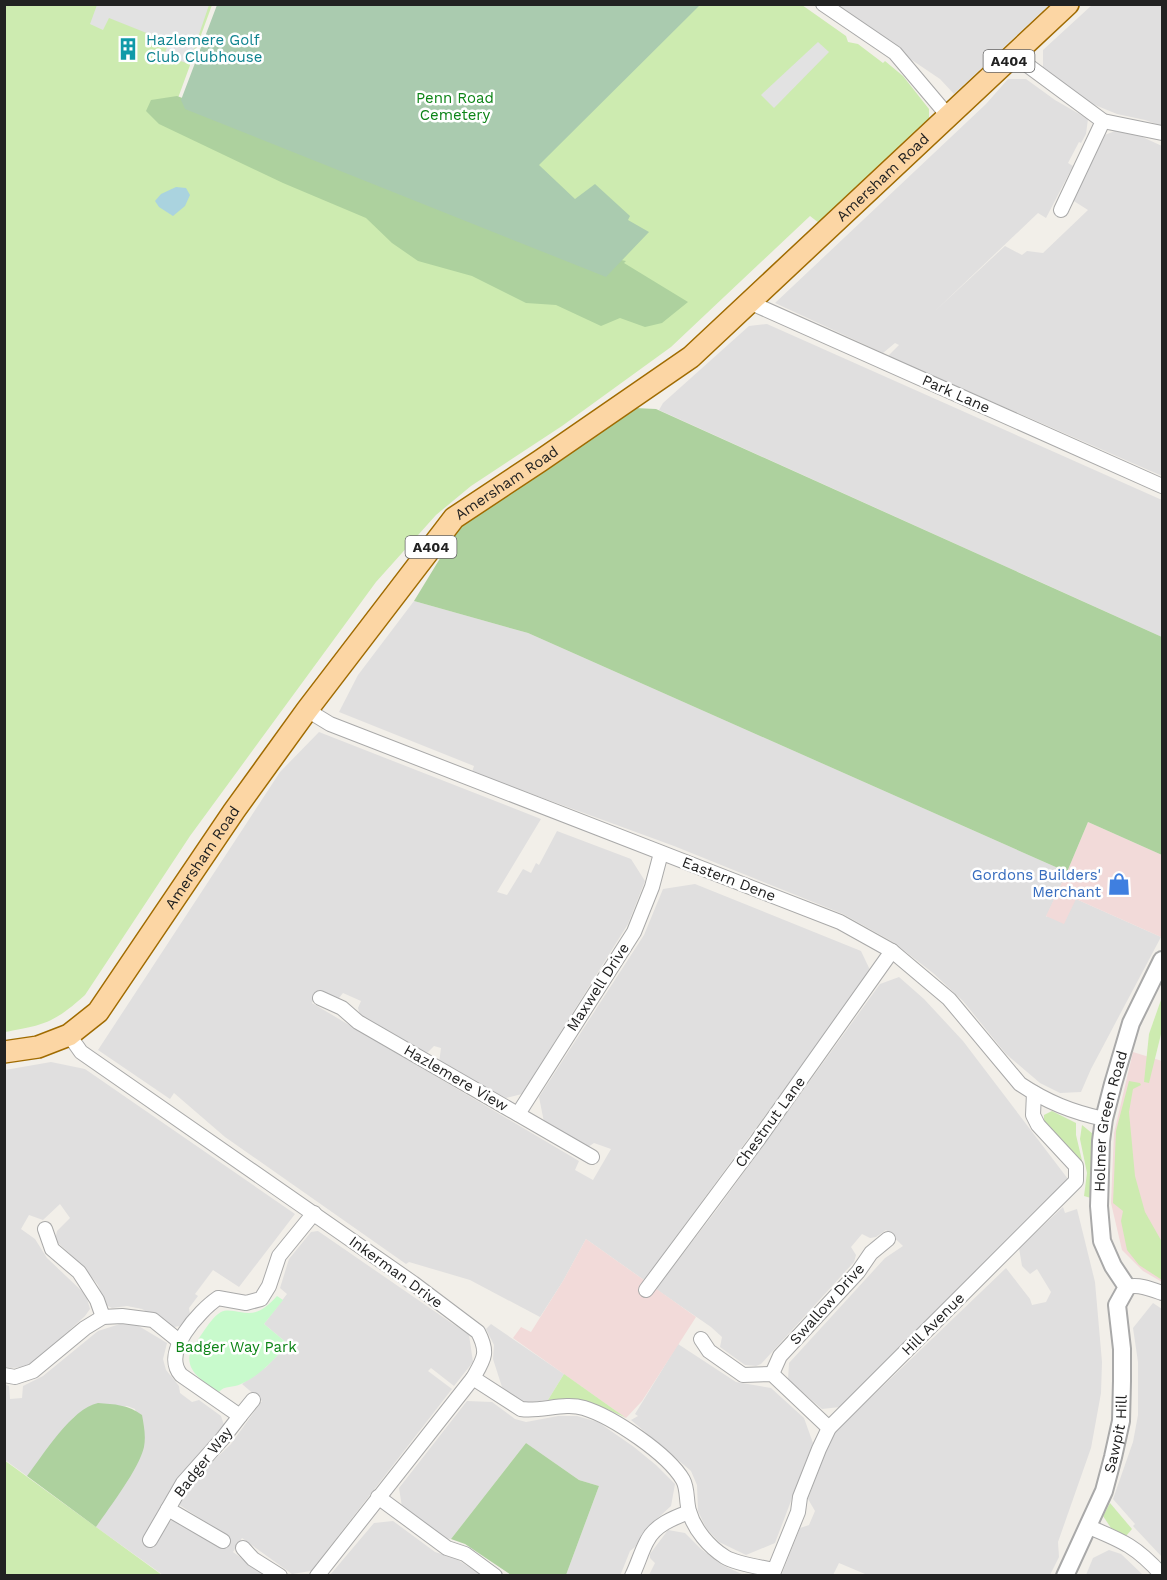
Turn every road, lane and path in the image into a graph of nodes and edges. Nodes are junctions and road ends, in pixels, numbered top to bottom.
1 (823, 4) edge
2 (1068, 4) edge
3 (1015, 56) junction
4 (949, 117) junction
5 (1103, 121) junction
6 (1162, 133) edge
7 (1061, 210) dead end
8 (749, 302) junction
9 (1162, 486) edge
10 (307, 710) junction
11 (661, 853) junction
12 (892, 951) junction
13 (1162, 960) edge
14 (320, 998) dead end
15 (69, 1035) junction
16 (4, 1052) edge
17 (1034, 1093) junction
18 (518, 1114) junction
19 (1104, 1119) junction
20 (592, 1157) dead end
21 (314, 1213) junction
22 (45, 1229) dead end
23 (888, 1239) dead end
24 (1127, 1287) junction
25 (646, 1290) dead end
26 (1162, 1293) edge
27 (103, 1317) junction
28 (701, 1339) dead end
29 (179, 1341) junction
30 (772, 1374) junction
31 (4, 1375) edge
32 (473, 1378) junction
33 (253, 1400) dead end
34 (240, 1416) junction
35 (829, 1428) junction
36 (378, 1497) junction
37 (168, 1509) junction
38 (689, 1512) junction
39 (1089, 1527) junction
40 (150, 1540) dead end
41 (223, 1541) dead end
42 (243, 1548) dead end
43 (773, 1573) edge
44 (280, 1575) edge
45 (317, 1575) edge
46 (495, 1575) edge
47 (632, 1575) edge
48 (1065, 1575) edge
49 (1162, 1575) edge

1 - 4 street
2 - 3 main road, Amersham Road / A404
3 - 4 main road, Amersham Road / A404
3 - 5 street
4 - 8 main road, Amersham Road / A404
5 - 6 street
5 - 7 street
8 - 9 street, Park Lane
8 - 10 main road, Amersham Road / A404
10 - 11 street, Eastern Dene
10 - 15 main road, Amersham Road / A404
11 - 12 street, Eastern Dene
11 - 18 street, Maxwell Drive
12 - 17 street, Eastern Dene
12 - 25 street, Chestnut Lane
13 - 19 street, Holmer Green Road
14 - 18 street, Hazlemere View
15 - 16 main road, Amersham Road / A404
15 - 21 street, Inkerman Drive
17 - 19 street, Eastern Dene
17 - 35 street, Hill Avenue
18 - 20 street, Hazlemere View
19 - 24 street, Holmer Green Road
21 - 29 street
21 - 32 street, Inkerman Drive
22 - 27 street
23 - 30 street, Swallow Drive
24 - 26 street
24 - 39 street, Sawpit Hill
27 - 29 street
27 - 31 street
28 - 30 street
29 - 34 street, Badger Way
30 - 35 street
32 - 36 street, Inkerman Drive
32 - 38 street
33 - 34 street, Badger Way
34 - 37 street, Badger Way
35 - 43 street, Hill Avenue
36 - 45 street, Inkerman Drive
36 - 46 street
37 - 40 street, Badger Way
37 - 41 street, Badger Way
38 - 43 street
38 - 47 street
39 - 48 street, Sawpit Hill
39 - 49 street
42 - 44 street

